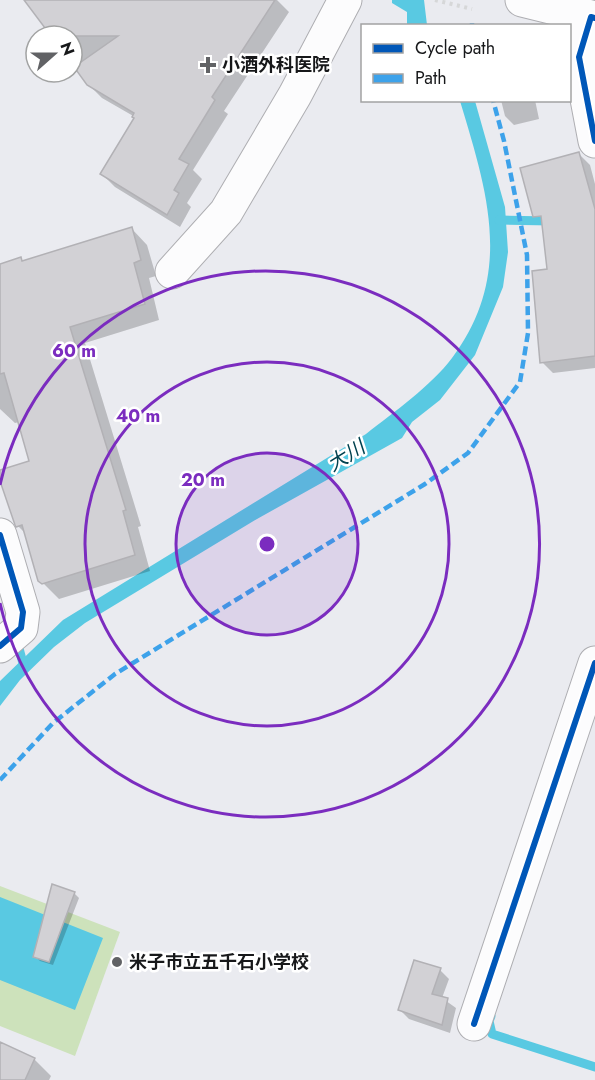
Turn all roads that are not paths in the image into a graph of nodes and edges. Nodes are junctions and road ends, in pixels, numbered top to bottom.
1 (345, 0) edge
2 (522, 0) edge
3 (593, 18) edge
4 (595, 141) edge
5 (172, 272) dead end
6 (0, 535) edge
7 (0, 646) edge
8 (595, 663) edge
9 (474, 1024) dead end

1 - 5 street
2 - 3 street
3 - 4 street
6 - 7 street
8 - 9 street

